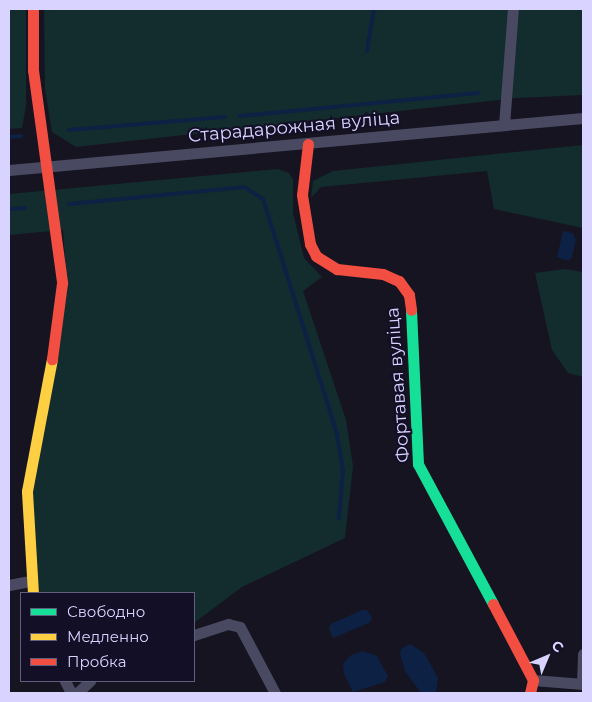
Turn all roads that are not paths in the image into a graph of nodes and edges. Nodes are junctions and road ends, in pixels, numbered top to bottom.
1 (33, 9) edge
2 (514, 9) edge
3 (583, 118) edge
4 (504, 124) junction
5 (308, 144) junction
6 (46, 166) junction
7 (9, 170) edge
8 (30, 581) junction
9 (9, 585) edge
10 (34, 592) edge
11 (195, 635) edge
12 (583, 654) edge
13 (533, 680) junction
14 (89, 682) edge
15 (583, 684) edge
16 (77, 693) edge
17 (275, 693) edge
18 (530, 693) edge

1 - 6 street
2 - 4 street
3 - 4 street, Старадарожная вуліца
4 - 5 street, Старадарожная вуліца
5 - 6 street, Старадарожная вуліца
5 - 13 street, Фортавая вуліца
6 - 7 street, Старадарожная вуліца
6 - 8 street
8 - 9 street
8 - 10 street
11 - 17 street
12 - 15 street
13 - 15 street
13 - 18 street
14 - 16 street

